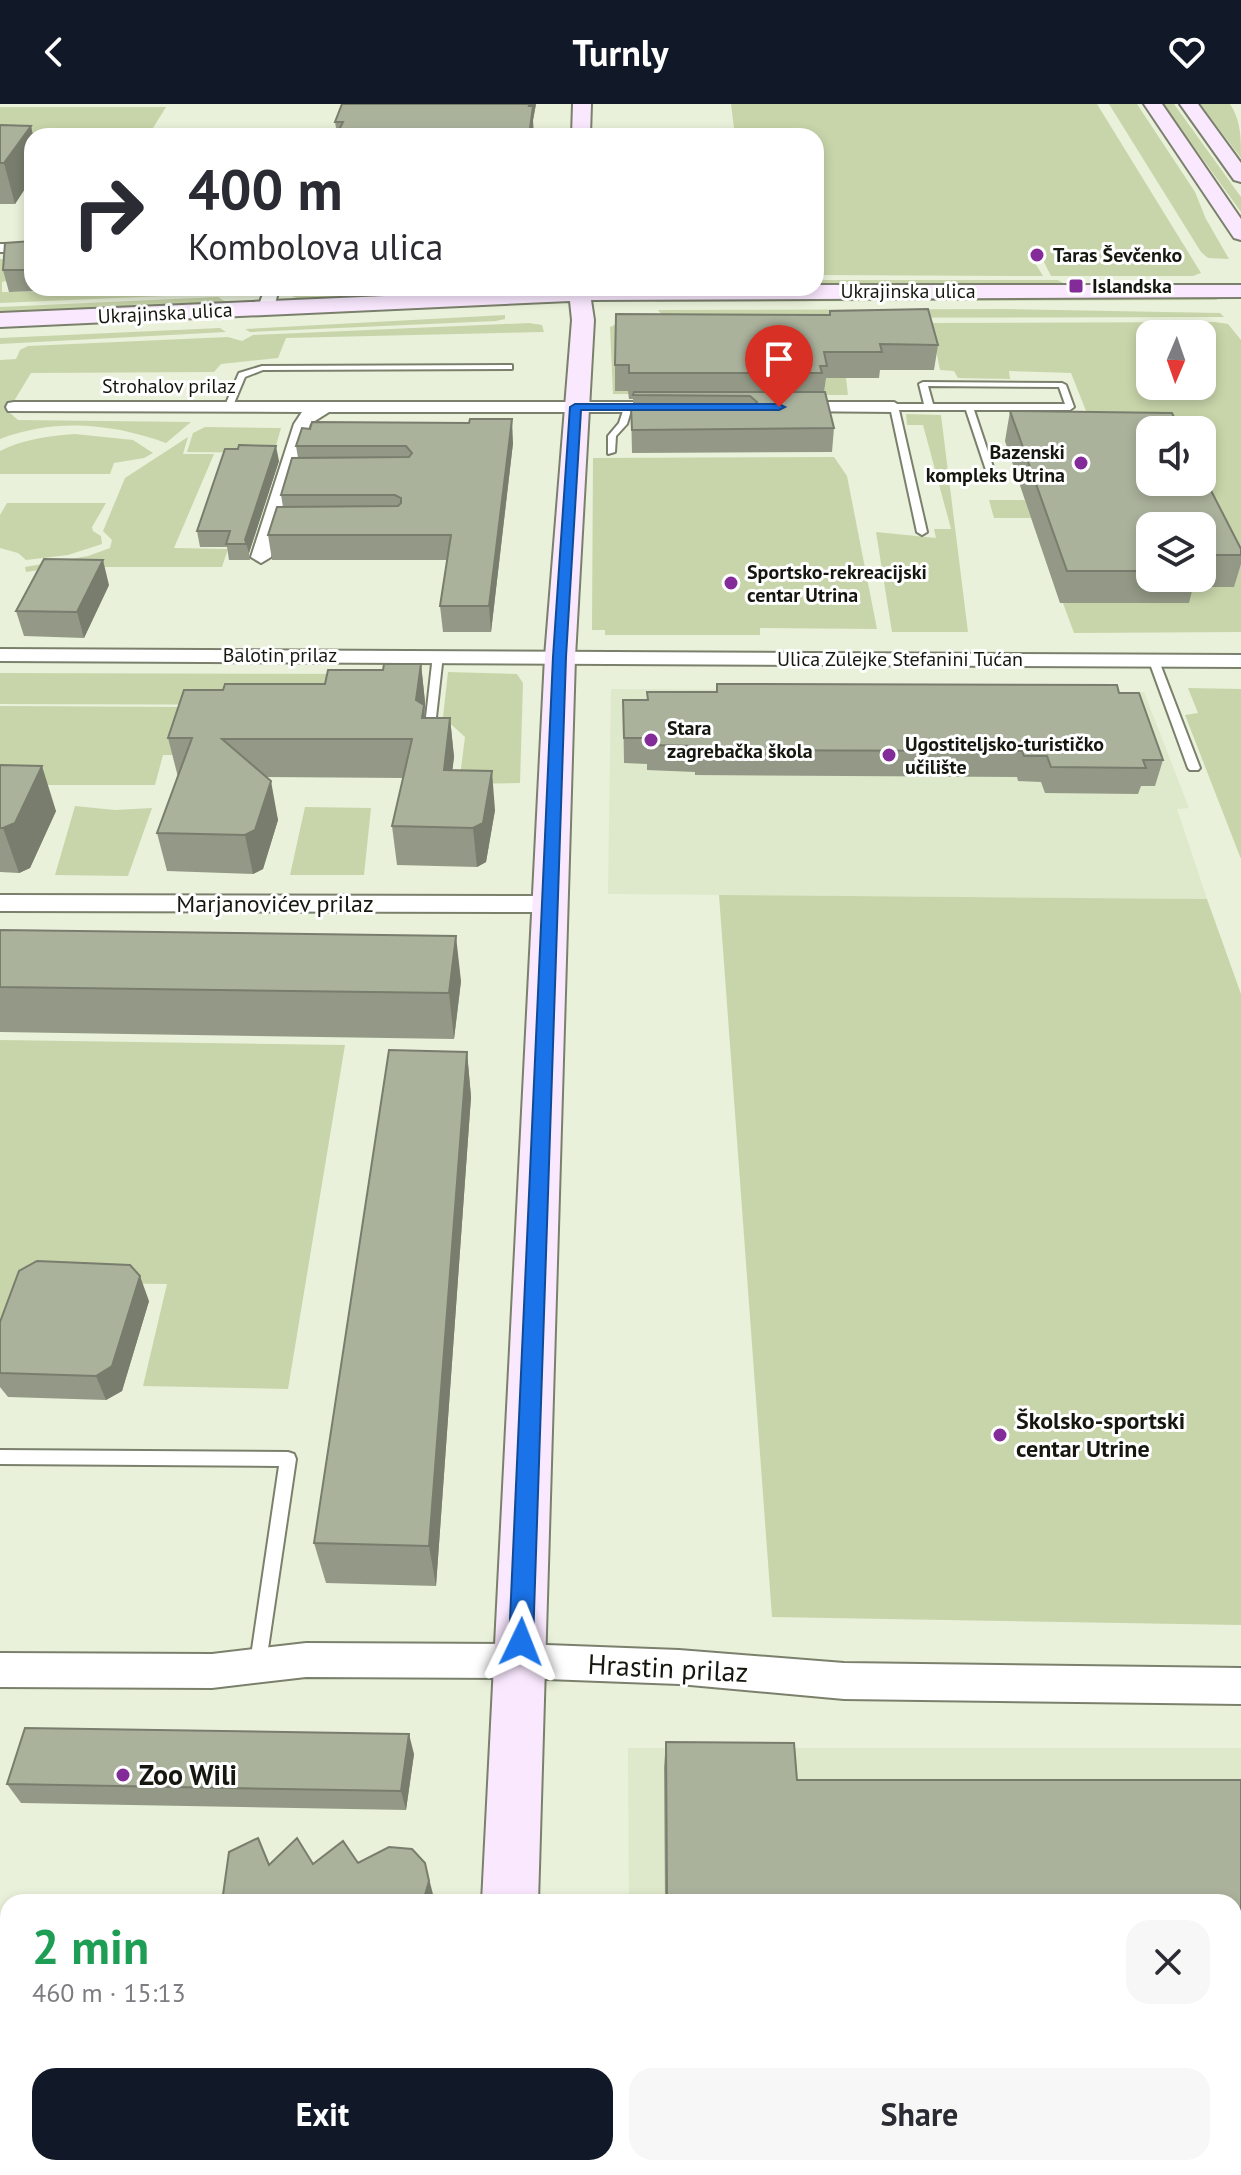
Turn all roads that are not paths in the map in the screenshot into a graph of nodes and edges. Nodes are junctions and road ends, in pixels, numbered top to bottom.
1 (582, 104) edge
2 (1153, 104) edge
3 (1189, 104) edge
4 (581, 128) edge
5 (1241, 176) edge
6 (1241, 234) edge
7 (0, 248) edge
8 (24, 248) edge
9 (1241, 291) edge
10 (824, 294) edge
11 (580, 296) edge
12 (269, 298) edge
13 (1241, 306) edge
14 (0, 320) edge
15 (0, 332) edge
16 (509, 367) dead end
17 (929, 406) junction
18 (14, 407) dead end
19 (575, 407) junction
20 (688, 407) edge
21 (779, 407) edge
22 (894, 407) junction
23 (969, 407) junction
24 (228, 408) junction
25 (324, 408) junction
26 (625, 416) junction
27 (639, 424) edge
28 (611, 452) dead end
29 (993, 479) dead end
30 (922, 532) dead end
31 (261, 557) dead end
32 (0, 655) edge
33 (438, 655) junction
34 (560, 657) junction
35 (1154, 661) junction
36 (1241, 661) edge
37 (429, 738) edge
38 (1194, 768) dead end
39 (0, 903) edge
40 (550, 904) junction
41 (0, 1457) edge
42 (520, 1661) junction
43 (259, 1663) junction
44 (0, 1670) edge
45 (1241, 1686) edge
46 (510, 1894) edge

1 - 4 street
2 - 6 street
3 - 5 street
7 - 8 street
9 - 10 street, Ukrajinska ulica
11 - 12 street, Ukrajinska ulica
11 - 13 street, Ukrajinska ulica
11 - 15 street, Ukrajinska ulica
11 - 19 street
12 - 14 street, Ukrajinska ulica
16 - 24 lane
17 - 22 lane
17 - 23 lane
17 - 23 lane
18 - 24 street, Strohalov prilaz
19 - 25 street, Strohalov prilaz
19 - 26 street, Strohalov prilaz
19 - 34 street
20 - 26 street, Strohalov prilaz
21 - 22 street
22 - 30 lane
23 - 29 lane
24 - 25 street, Strohalov prilaz
25 - 31 street
26 - 27 lane
26 - 28 lane
32 - 33 street, Balotin prilaz
33 - 34 street, Balotin prilaz
33 - 37 lane
34 - 35 street, Ulica Zulejke Stefanini Tućan
34 - 40 street
35 - 36 street, Ulica Zulejke Stefanini Tućan
35 - 38 lane
39 - 40 street, Marjanovićev prilaz
40 - 42 street
41 - 43 lane
42 - 43 street, Hrastin prilaz
42 - 45 street, Hrastin prilaz
42 - 46 street
43 - 44 street, Hrastin prilaz

